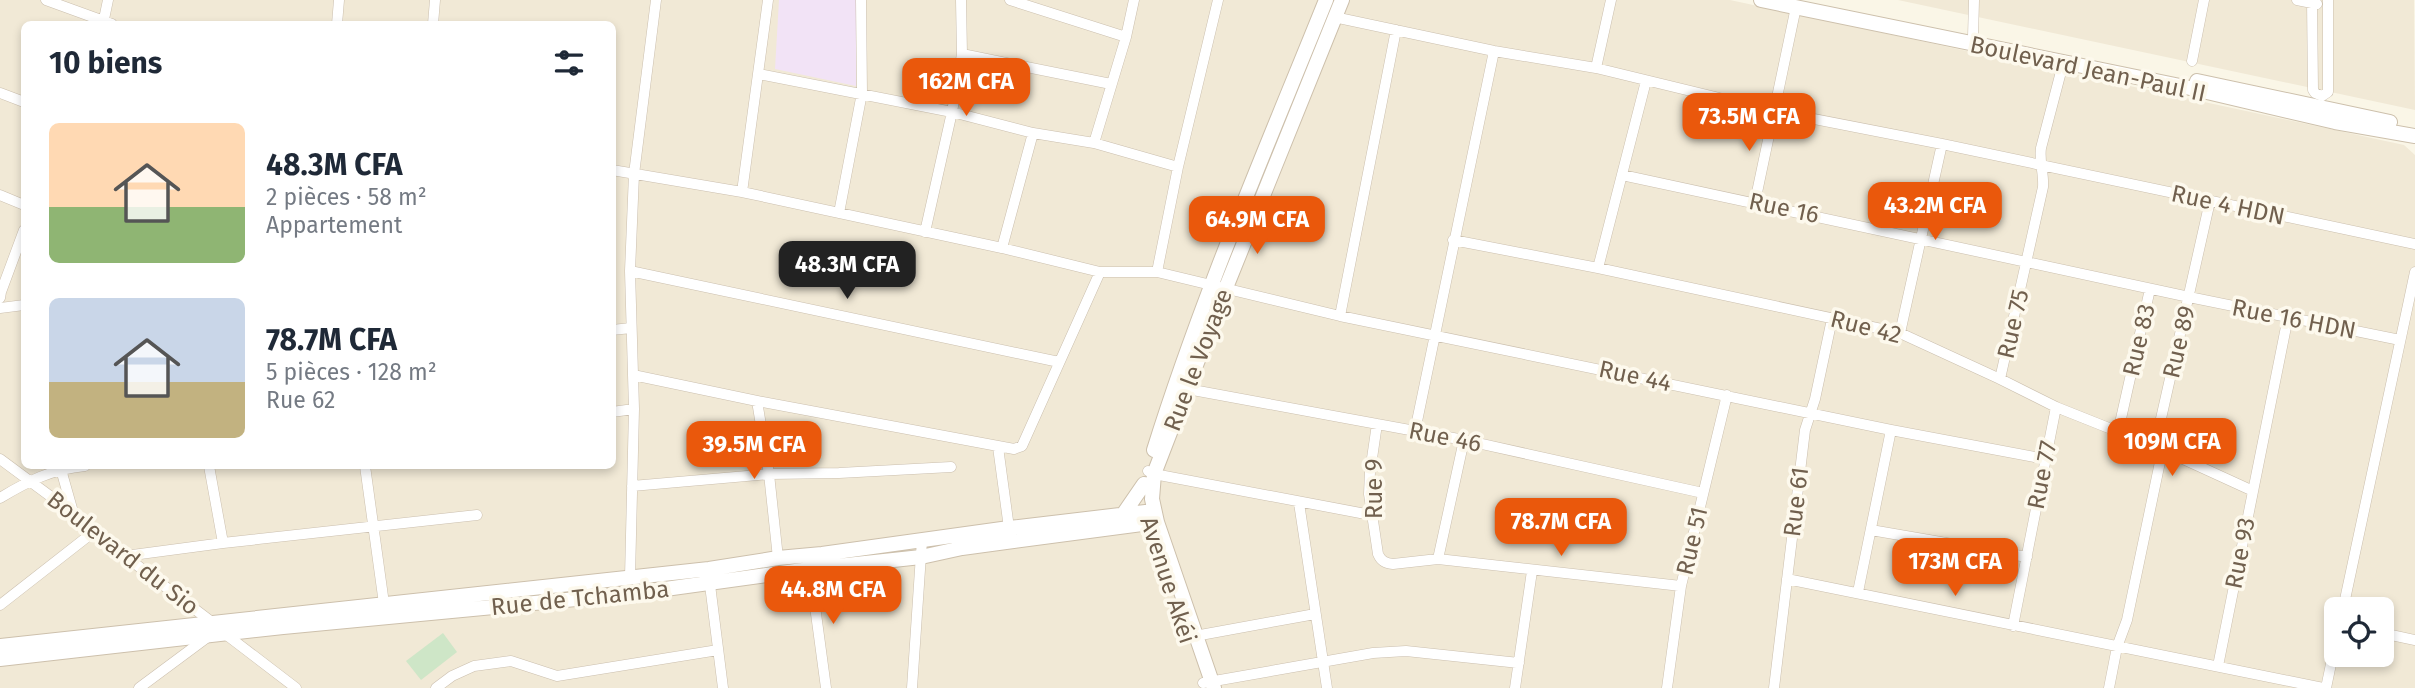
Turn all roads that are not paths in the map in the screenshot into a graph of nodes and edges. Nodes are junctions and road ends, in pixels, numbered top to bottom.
1 (46, 0) edge
2 (108, 0) edge
3 (339, 0) edge
4 (435, 0) edge
5 (656, 0) edge
6 (768, 0) edge
7 (861, 0) edge
8 (961, 0) edge
9 (1010, 0) edge
10 (1133, 0) edge
11 (1218, 0) edge
12 (1326, 0) edge
13 (1342, 0) edge
14 (1611, 0) edge
15 (1762, 0) edge
16 (1974, 0) edge
17 (2204, 0) edge
18 (2297, 0) edge
19 (2312, 2) edge
20 (2328, 2) edge
21 (1796, 4) edge
22 (1335, 18) junction
23 (98, 21) edge
24 (106, 21) edge
25 (337, 21) edge
26 (433, 21) edge
27 (1396, 30) junction
28 (1126, 37) junction
29 (1973, 37) junction
30 (1494, 51) junction
31 (962, 54) junction
32 (2192, 61) dead end
33 (2063, 64) junction
34 (1596, 68) junction
35 (759, 74) junction
36 (1646, 81) junction
37 (1111, 84) junction
38 (0, 93) edge
39 (862, 93) junction
40 (21, 101) edge
41 (1773, 111) junction
42 (951, 112) junction
43 (2415, 128) edge
44 (1033, 133) junction
45 (2415, 136) edge
46 (1094, 143) junction
47 (1942, 144) junction
48 (2042, 166) junction
49 (1178, 167) junction
50 (616, 171) edge
51 (634, 174) junction
52 (1622, 175) junction
53 (742, 192) junction
54 (0, 195) edge
55 (2210, 201) junction
56 (1755, 202) junction
57 (21, 204) edge
58 (839, 213) junction
59 (925, 232) junction
60 (21, 238) edge
61 (1920, 238) junction
62 (1453, 240) junction
63 (2415, 244) edge
64 (1002, 248) junction
65 (2026, 262) junction
66 (1598, 268) junction
67 (630, 271) junction
68 (1100, 272) junction
69 (1157, 272) junction
70 (2415, 272) edge
71 (1219, 287) junction
72 (2150, 289) junction
73 (2413, 290) edge
74 (0, 291) edge
75 (0, 298) edge
76 (2189, 298) junction
77 (21, 305) edge
78 (0, 308) edge
79 (1340, 316) junction
80 (2288, 317) junction
81 (1832, 319) junction
82 (631, 328) junction
83 (616, 330) edge
84 (1899, 333) junction
85 (1436, 335) junction
86 (2400, 340) junction
87 (1059, 362) junction
88 (633, 375) junction
89 (2000, 379) junction
90 (1180, 387) junction
91 (1727, 395) junction
92 (757, 401) junction
93 (2056, 407) junction
94 (634, 409) junction
95 (616, 411) edge
96 (1810, 412) junction
97 (1377, 424) junction
98 (1891, 430) junction
99 (1415, 431) junction
100 (2119, 432) junction
101 (1464, 440) junction
102 (998, 447) junction
103 (2159, 448) junction
104 (0, 459) edge
105 (2045, 459) junction
106 (951, 467) dead end
107 (55, 469) edge
108 (61, 469) edge
109 (210, 469) edge
110 (365, 469) edge
111 (769, 474) junction
112 (1149, 476) junction
113 (28, 480) junction
114 (632, 486) junction
115 (2253, 491) junction
116 (1703, 493) junction
117 (0, 498) edge
118 (1299, 503) junction
119 (73, 513) junction
120 (477, 515) dead end
121 (1371, 515) junction
122 (1122, 516) junction
123 (1151, 517) junction
124 (374, 526) junction
125 (1009, 528) junction
126 (96, 530) junction
127 (1871, 530) junction
128 (922, 540) junction
129 (223, 543) junction
130 (125, 556) junction
131 (2027, 556) junction
132 (921, 557) junction
133 (778, 558) junction
134 (1438, 559) junction
135 (810, 569) junction
136 (1532, 571) junction
137 (709, 576) junction
138 (630, 577) junction
139 (1787, 579) junction
140 (1681, 586) junction
141 (1858, 592) junction
142 (2346, 597) edge
143 (0, 605) edge
144 (385, 611) junction
145 (1315, 614) junction
146 (2013, 626) junction
147 (211, 629) junction
148 (226, 634) junction
149 (2394, 635) edge
150 (1195, 636) junction
151 (2415, 640) edge
152 (0, 646) edge
153 (2117, 647) junction
154 (718, 650) junction
155 (0, 659) edge
156 (1322, 662) junction
157 (1519, 663) junction
158 (2218, 666) junction
159 (2330, 667) edge
160 (1209, 685) edge
161 (291, 687) edge
162 (139, 688) edge
163 (436, 688) edge
164 (723, 688) edge
165 (826, 688) edge
166 (912, 688) edge
167 (1326, 688) edge
168 (1515, 688) edge
169 (1667, 688) edge
170 (1774, 688) edge
171 (2109, 688) edge
172 (2325, 688) edge

1 - 23 street
2 - 24 street
3 - 25 street
4 - 26 street
5 - 51 street
6 - 35 street
7 - 39 street
8 - 31 street
9 - 28 street
10 - 28 street
11 - 49 street
12 - 71 main road
13 - 22 main road, Rue le Voyage
14 - 34 street
15 - 21 main road, Boulevard Jean-Paul II
16 - 29 street
17 - 32 street
18 - 19 street
19 - 20 street
19 - 20 street
21 - 29 main road, Boulevard Jean-Paul II
21 - 33 main road, Boulevard Jean-Paul II
21 - 41 street
22 - 27 street, Rue 4 HDN
22 - 71 main road, Rue le Voyage
27 - 30 street, Rue 4 HDN
27 - 79 street
28 - 37 street
29 - 43 main road, Boulevard Jean-Paul II
30 - 34 street, Rue 4 HDN
30 - 62 street
31 - 37 street
31 - 42 street
33 - 45 main road, Boulevard Jean-Paul II
33 - 48 street, Rue 75
34 - 36 street, Rue 4 HDN
35 - 39 street
35 - 53 street
36 - 41 street, Rue 4 HDN
36 - 52 street
37 - 46 street
38 - 40 street
39 - 42 street
39 - 58 street
41 - 47 street, Rue 4 HDN
41 - 56 street
42 - 44 street
42 - 59 street
44 - 46 street
44 - 64 street
46 - 49 street
47 - 48 street, Rue 4 HDN
47 - 61 street
48 - 55 street, Rue 4 HDN
48 - 65 street, Rue 75
49 - 69 street
50 - 51 street, Rue 44
51 - 53 street, Rue 44
51 - 67 street
52 - 56 street, Rue 16
52 - 66 street
53 - 58 street, Rue 44
54 - 57 street
55 - 63 street, Rue 4 HDN
55 - 76 street, Rue 89
56 - 61 street, Rue 16
58 - 59 street, Rue 44
59 - 64 street, Rue 44
60 - 74 street
61 - 65 street, Rue 16
61 - 84 street
62 - 66 street, Rue 42
62 - 85 street
64 - 68 street, Rue 44
65 - 72 street, Rue 16
65 - 89 street, Rue 75
66 - 81 street, Rue 42
67 - 82 street
67 - 87 street
68 - 69 street, Rue 44
68 - 87 street
69 - 71 street, Rue 44
70 - 73 street
71 - 79 street, Rue 44
71 - 90 main road, Rue le Voyage
72 - 76 street, Rue 16 HDN
72 - 100 street, Rue 83
73 - 86 street
74 - 75 street
76 - 80 street, Rue 16 HDN
76 - 103 street, Rue 89
77 - 78 street
79 - 85 street, Rue 44
80 - 86 street, Rue 16 HDN
80 - 115 street, Rue 93
81 - 84 street, Rue 42
81 - 96 street, Rue 61
82 - 83 street
82 - 88 street
84 - 89 street, Rue 42
85 - 91 street, Rue 44
85 - 99 street
86 - 142 street
87 - 102 street
88 - 92 street
88 - 94 street
89 - 93 street, Rue 42
90 - 97 street, Rue 46
90 - 112 main road, Rue le Voyage
91 - 96 street, Rue 44
91 - 116 street, Rue 51
92 - 102 street
92 - 111 street
93 - 100 street, Rue 42
93 - 105 street, Rue 77
94 - 95 street
94 - 114 street
96 - 98 street, Rue 44
96 - 139 street, Rue 61
97 - 99 street, Rue 46
97 - 121 street, Rue 9
98 - 105 street, Rue 44
98 - 127 street
99 - 101 street, Rue 46
100 - 103 street, Rue 42
101 - 116 street, Rue 46
101 - 134 street
102 - 125 street
103 - 115 street, Rue 42
103 - 153 street, Rue 89
104 - 113 street, Boulevard du Sio
105 - 131 street, Rue 77
106 - 111 street
107 - 113 street
108 - 119 street
109 - 129 street
110 - 124 street
111 - 114 street
111 - 133 street
112 - 118 street
112 - 122 main road
112 - 123 main road, Avenue Akéi
113 - 117 street
113 - 119 street, Boulevard du Sio
114 - 138 street
115 - 158 street, Rue 93
116 - 140 street, Rue 51
118 - 121 street
118 - 145 street
119 - 126 street, Boulevard du Sio
120 - 124 street
121 - 134 street, Rue 9
122 - 123 main road, Rue de Tchamba
122 - 125 main road, Rue de Tchamba
123 - 132 main road, Rue de Tchamba
123 - 150 main road
123 - 160 main road, Avenue Akéi
124 - 129 street
124 - 144 street
125 - 128 main road, Rue de Tchamba
126 - 130 street, Boulevard du Sio
126 - 143 street
127 - 131 street
127 - 141 street
128 - 132 street
128 - 133 main road, Rue de Tchamba
129 - 130 street
130 - 147 street, Boulevard du Sio
131 - 146 street, Rue 77
132 - 135 main road, Rue de Tchamba
132 - 166 street
133 - 137 main road, Rue de Tchamba
134 - 136 street
135 - 137 main road, Rue de Tchamba
135 - 165 street
136 - 140 street
136 - 157 street
137 - 138 main road, Rue de Tchamba
137 - 144 main road, Rue de Tchamba
137 - 154 street
138 - 144 main road, Rue de Tchamba
139 - 141 street
139 - 170 street, Rue 61
140 - 169 street, Rue 51
141 - 146 street
144 - 147 main road, Rue de Tchamba
144 - 148 main road, Rue de Tchamba
145 - 150 street
145 - 156 street
146 - 153 street
147 - 148 main road, Rue de Tchamba
147 - 152 main road, Rue de Tchamba
147 - 155 main road, Rue de Tchamba
147 - 162 street
148 - 161 street
149 - 151 street
150 - 160 main road
153 - 158 street
153 - 171 street, Rue 89
154 - 163 street
154 - 164 street
156 - 157 street
156 - 160 street
156 - 167 street
157 - 168 street
158 - 172 street
159 - 172 street

